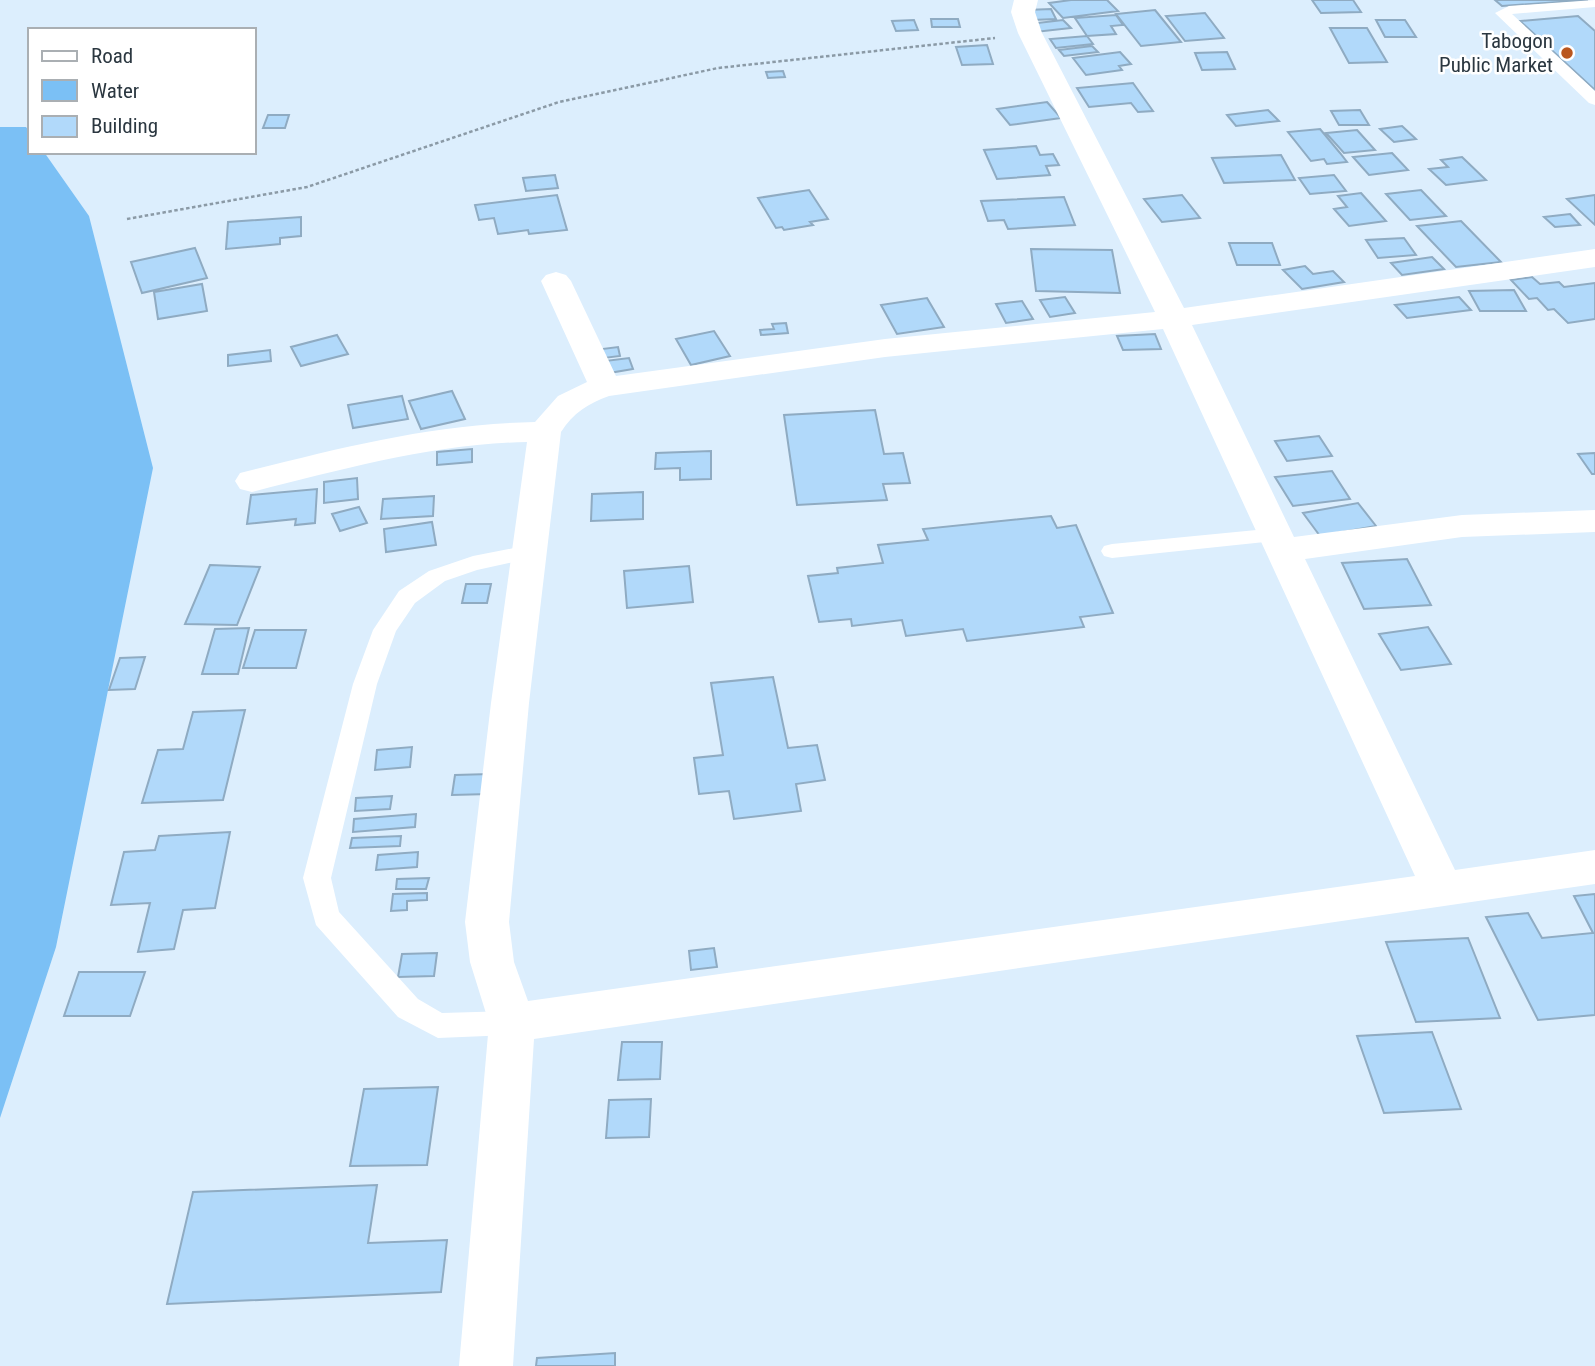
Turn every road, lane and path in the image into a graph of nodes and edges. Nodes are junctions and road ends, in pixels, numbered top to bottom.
1 (1026, 0) edge
2 (1595, 3) edge
3 (1030, 33) junction
4 (1595, 100) edge
5 (127, 219) dead end
6 (1595, 258) edge
7 (556, 281) dead end
8 (1174, 319) junction
9 (605, 387) junction
10 (545, 432) junction
11 (252, 481) dead end
12 (1595, 521) edge
13 (1281, 542) junction
14 (1112, 551) dead end
15 (529, 552) junction
16 (1595, 867) edge
17 (1443, 890) junction
18 (512, 1023) junction
19 (486, 1366) edge

1 - 3 street
2 - 4 lane
3 - 5 path
3 - 8 street
6 - 8 street
7 - 9 street
8 - 9 street
8 - 13 street
9 - 10 street
10 - 11 street
10 - 15 street
12 - 13 street
13 - 14 lane
13 - 17 street
15 - 18 street
15 - 18 lane
16 - 17 street
17 - 18 street
18 - 19 street

